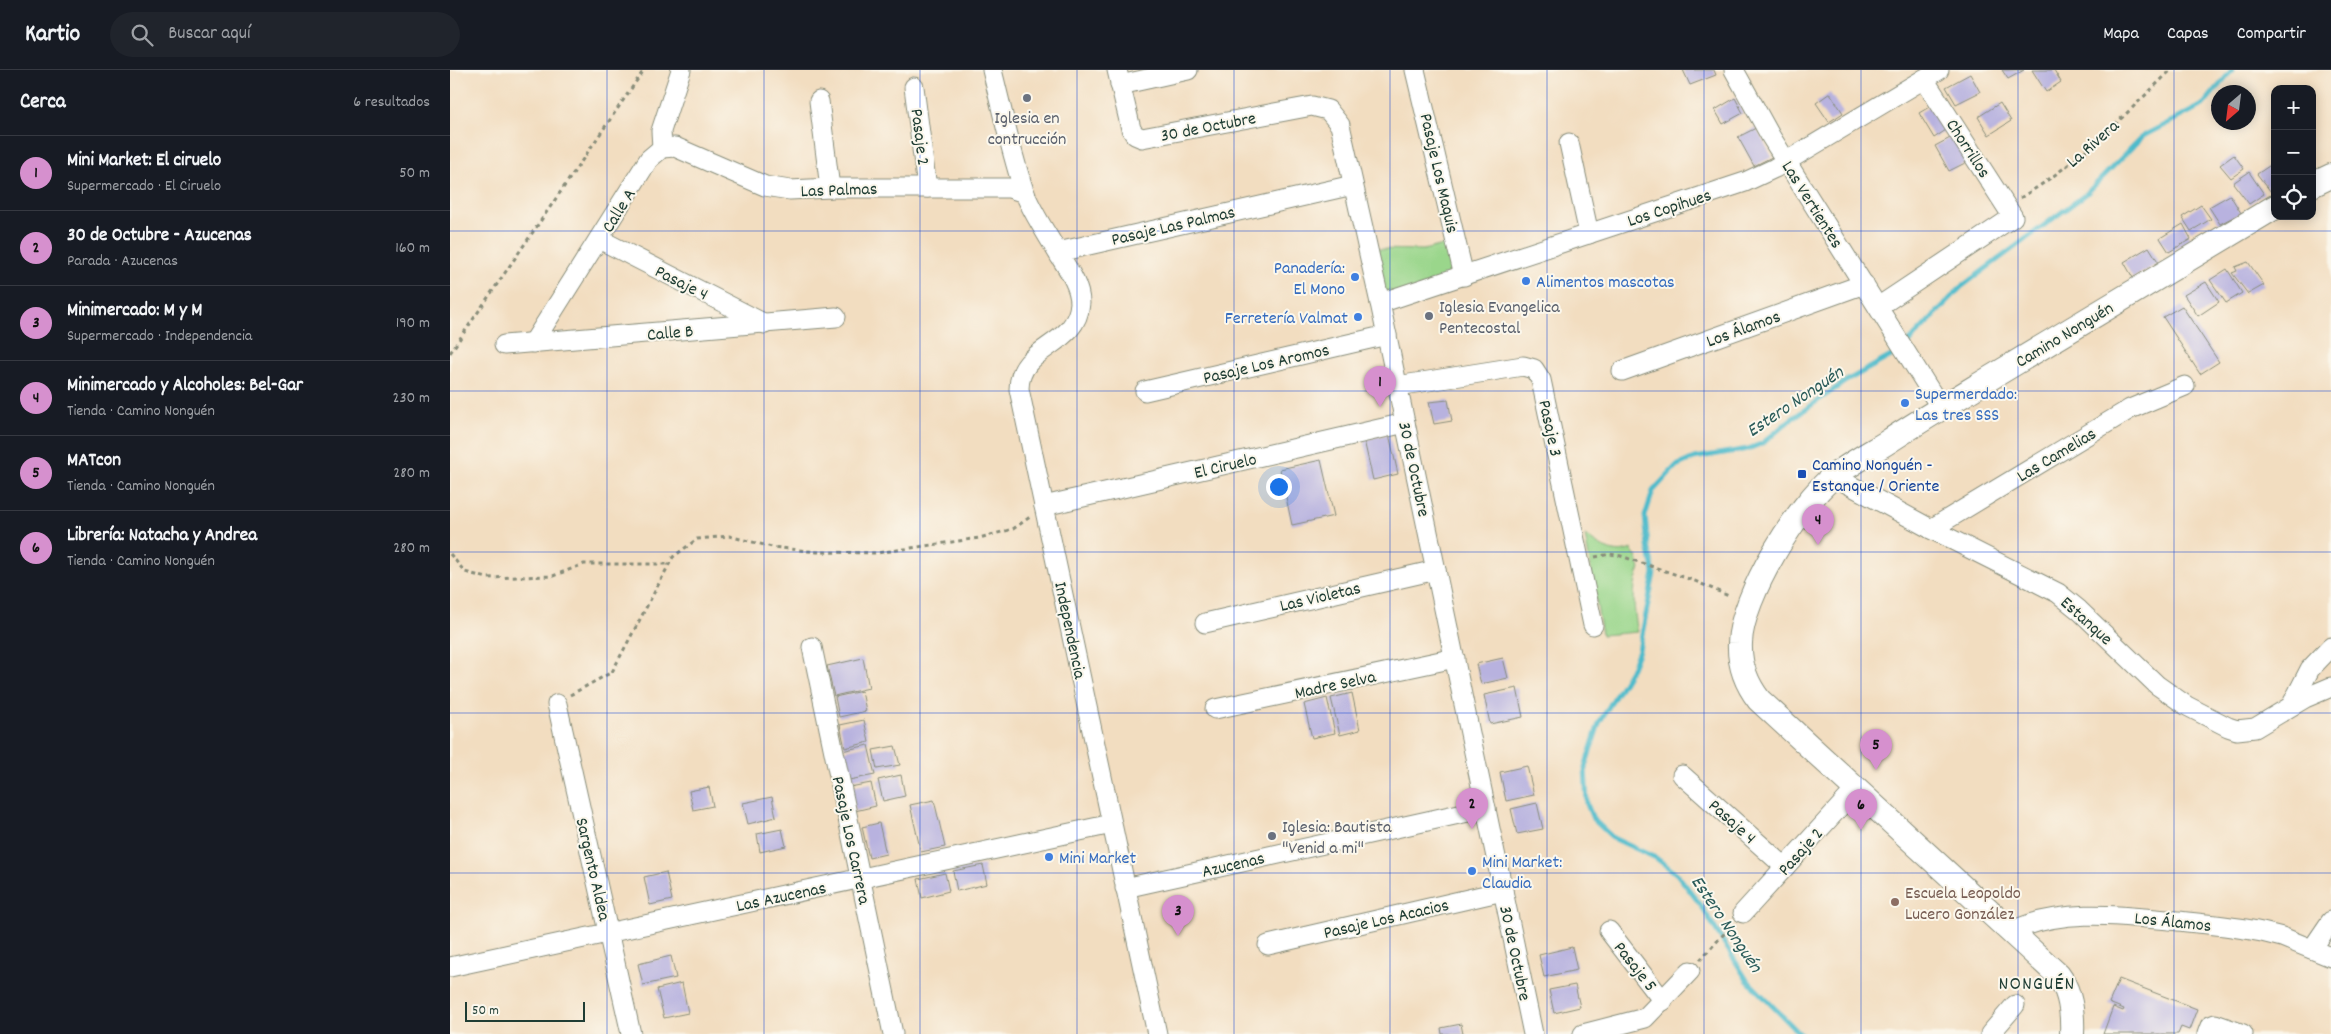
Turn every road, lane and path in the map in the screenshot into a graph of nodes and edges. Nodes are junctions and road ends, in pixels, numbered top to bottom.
1 (644, 70) edge
2 (681, 70) edge
3 (992, 70) edge
4 (1188, 70) edge
5 (1416, 70) edge
6 (1734, 70) edge
7 (2171, 70) edge
8 (1932, 74) edge
9 (1118, 78) edge
10 (914, 87) dead end
11 (819, 101) dead end
12 (1569, 143) dead end
13 (662, 148) junction
14 (1787, 161) junction
15 (2331, 176) edge
16 (2316, 183) edge
17 (1353, 185) junction
18 (830, 188) junction
19 (927, 188) junction
20 (1025, 193) junction
21 (2271, 209) edge
22 (2010, 212) junction
23 (1589, 234) junction
24 (599, 239) junction
25 (1058, 252) junction
26 (1464, 276) junction
27 (1864, 284) junction
28 (1380, 303) junction
29 (1878, 307) junction
30 (836, 317) dead end
31 (765, 324) junction
32 (1387, 335) junction
33 (533, 343) junction
34 (504, 346) dead end
35 (450, 353) edge
36 (1622, 371) dead end
37 (1397, 386) junction
38 (2185, 386) dead end
39 (1145, 391) dead end
40 (1941, 408) junction
41 (1405, 423) junction
42 (1834, 476) junction
43 (1044, 506) junction
44 (1931, 529) junction
45 (450, 554) edge
46 (1621, 556) dead end
47 (669, 564) junction
48 (1436, 570) junction
49 (1749, 606) junction
50 (1205, 622) dead end
51 (1593, 625) dead end
52 (812, 647) dead end
53 (2331, 647) edge
54 (1454, 658) junction
55 (2331, 687) edge
56 (557, 704) joint
57 (2291, 706) junction
58 (1215, 709) dead end
59 (1682, 775) dead end
60 (1856, 789) junction
61 (1486, 808) junction
62 (1112, 824) junction
63 (1785, 867) junction
64 (860, 878) junction
65 (1126, 888) junction
66 (1503, 891) junction
67 (1738, 919) joint
68 (2331, 922) edge
69 (1608, 931) dead end
70 (2012, 931) junction
71 (608, 933) junction
72 (1268, 946) dead end
73 (2312, 949) junction
74 (1703, 956) dead end
75 (2331, 957) edge
76 (450, 967) edge
77 (1690, 971) dead end
78 (1663, 1001) junction
79 (2015, 1005) dead end
80 (1632, 1029) edge
81 (2210, 1029) edge
82 (631, 1034) edge
83 (893, 1034) edge
84 (1156, 1034) edge
85 (1534, 1034) edge
86 (1583, 1034) edge
87 (1990, 1034) edge
88 (2072, 1034) edge
89 (2243, 1034) edge

1 - 35 path
2 - 13 street
3 - 20 street
4 - 9 street
5 - 26 street, Pasaje Los Maquis
6 - 14 street, Las Vertientes
7 - 22 path, La Rivera
8 - 14 street, Los Copihues
8 - 22 street, Chorrillos
9 - 17 street, 30 de Octubre
10 - 19 street, Pasaje 2
11 - 18 street
12 - 23 street
13 - 18 street, Las Palmas
13 - 24 street, Calle A
14 - 23 street, Los Copihues
14 - 27 street, Las Vertientes
15 - 16 main road
17 - 25 street, Pasaje Las Palmas
17 - 28 street, 30 de Octubre
18 - 19 street, Las Palmas
19 - 20 street, Las Palmas
20 - 25 street
21 - 40 main road, Camino Nonguén
22 - 29 street
23 - 26 street, Los Copihues
24 - 31 street, Pasaje 4
24 - 33 street, Calle A
25 - 43 street, Independencia
26 - 28 street, Los Copihues
27 - 29 street, Las Vertientes
27 - 36 street, Los Álamos
28 - 32 street, 30 de Octubre
29 - 40 street, Las Vertientes
30 - 31 street, Calle B
31 - 33 street, Calle B
32 - 37 street, 30 de Octubre
32 - 39 street, Pasaje Los Aromos
33 - 34 street, Calle B
37 - 41 street, 30 de Octubre
37 - 51 street, Pasaje 3
38 - 44 street, Las Camelias
40 - 42 main road, Camino Nonguén
41 - 43 street, El Ciruelo
41 - 48 street, 30 de Octubre
42 - 44 street, Estanque
42 - 49 main road, Camino Nonguén
43 - 47 path
43 - 62 street, Independencia
44 - 57 street, Estanque
45 - 47 path
46 - 49 path
47 - 56 path
48 - 50 street, Las Violetas
48 - 54 street, 30 de Octubre
49 - 60 main road, Camino Nonguén
52 - 64 street, Pasaje Los Carrera
53 - 57 street
54 - 58 street, Madre Selva
54 - 61 street, 30 de Octubre
55 - 57 street, Estanque
56 - 71 street, Sargento Aldea
59 - 63 street, Pasaje 4
60 - 63 street, Pasaje 2
60 - 70 main road, Camino Nonguén
61 - 65 street, Azucenas
61 - 66 street, 30 de Octubre
62 - 64 street, Las Azucenas
62 - 65 street, Independencia
63 - 67 street, Pasaje 2
64 - 71 street, Las Azucenas
64 - 83 street, Pasaje Los Carrera
65 - 84 street, Independencia
66 - 72 street, Pasaje Los Acacios
66 - 85 street, 30 de Octubre
67 - 74 path
68 - 73 street
69 - 78 street, Pasaje 5
70 - 73 street, Los Álamos
70 - 88 main road, Camino Nonguén
71 - 76 street, Las Azucenas
71 - 82 street, Sargento Aldea
73 - 75 street, Los Álamos
77 - 78 street
78 - 80 street
79 - 87 street
80 - 86 street
81 - 89 street

